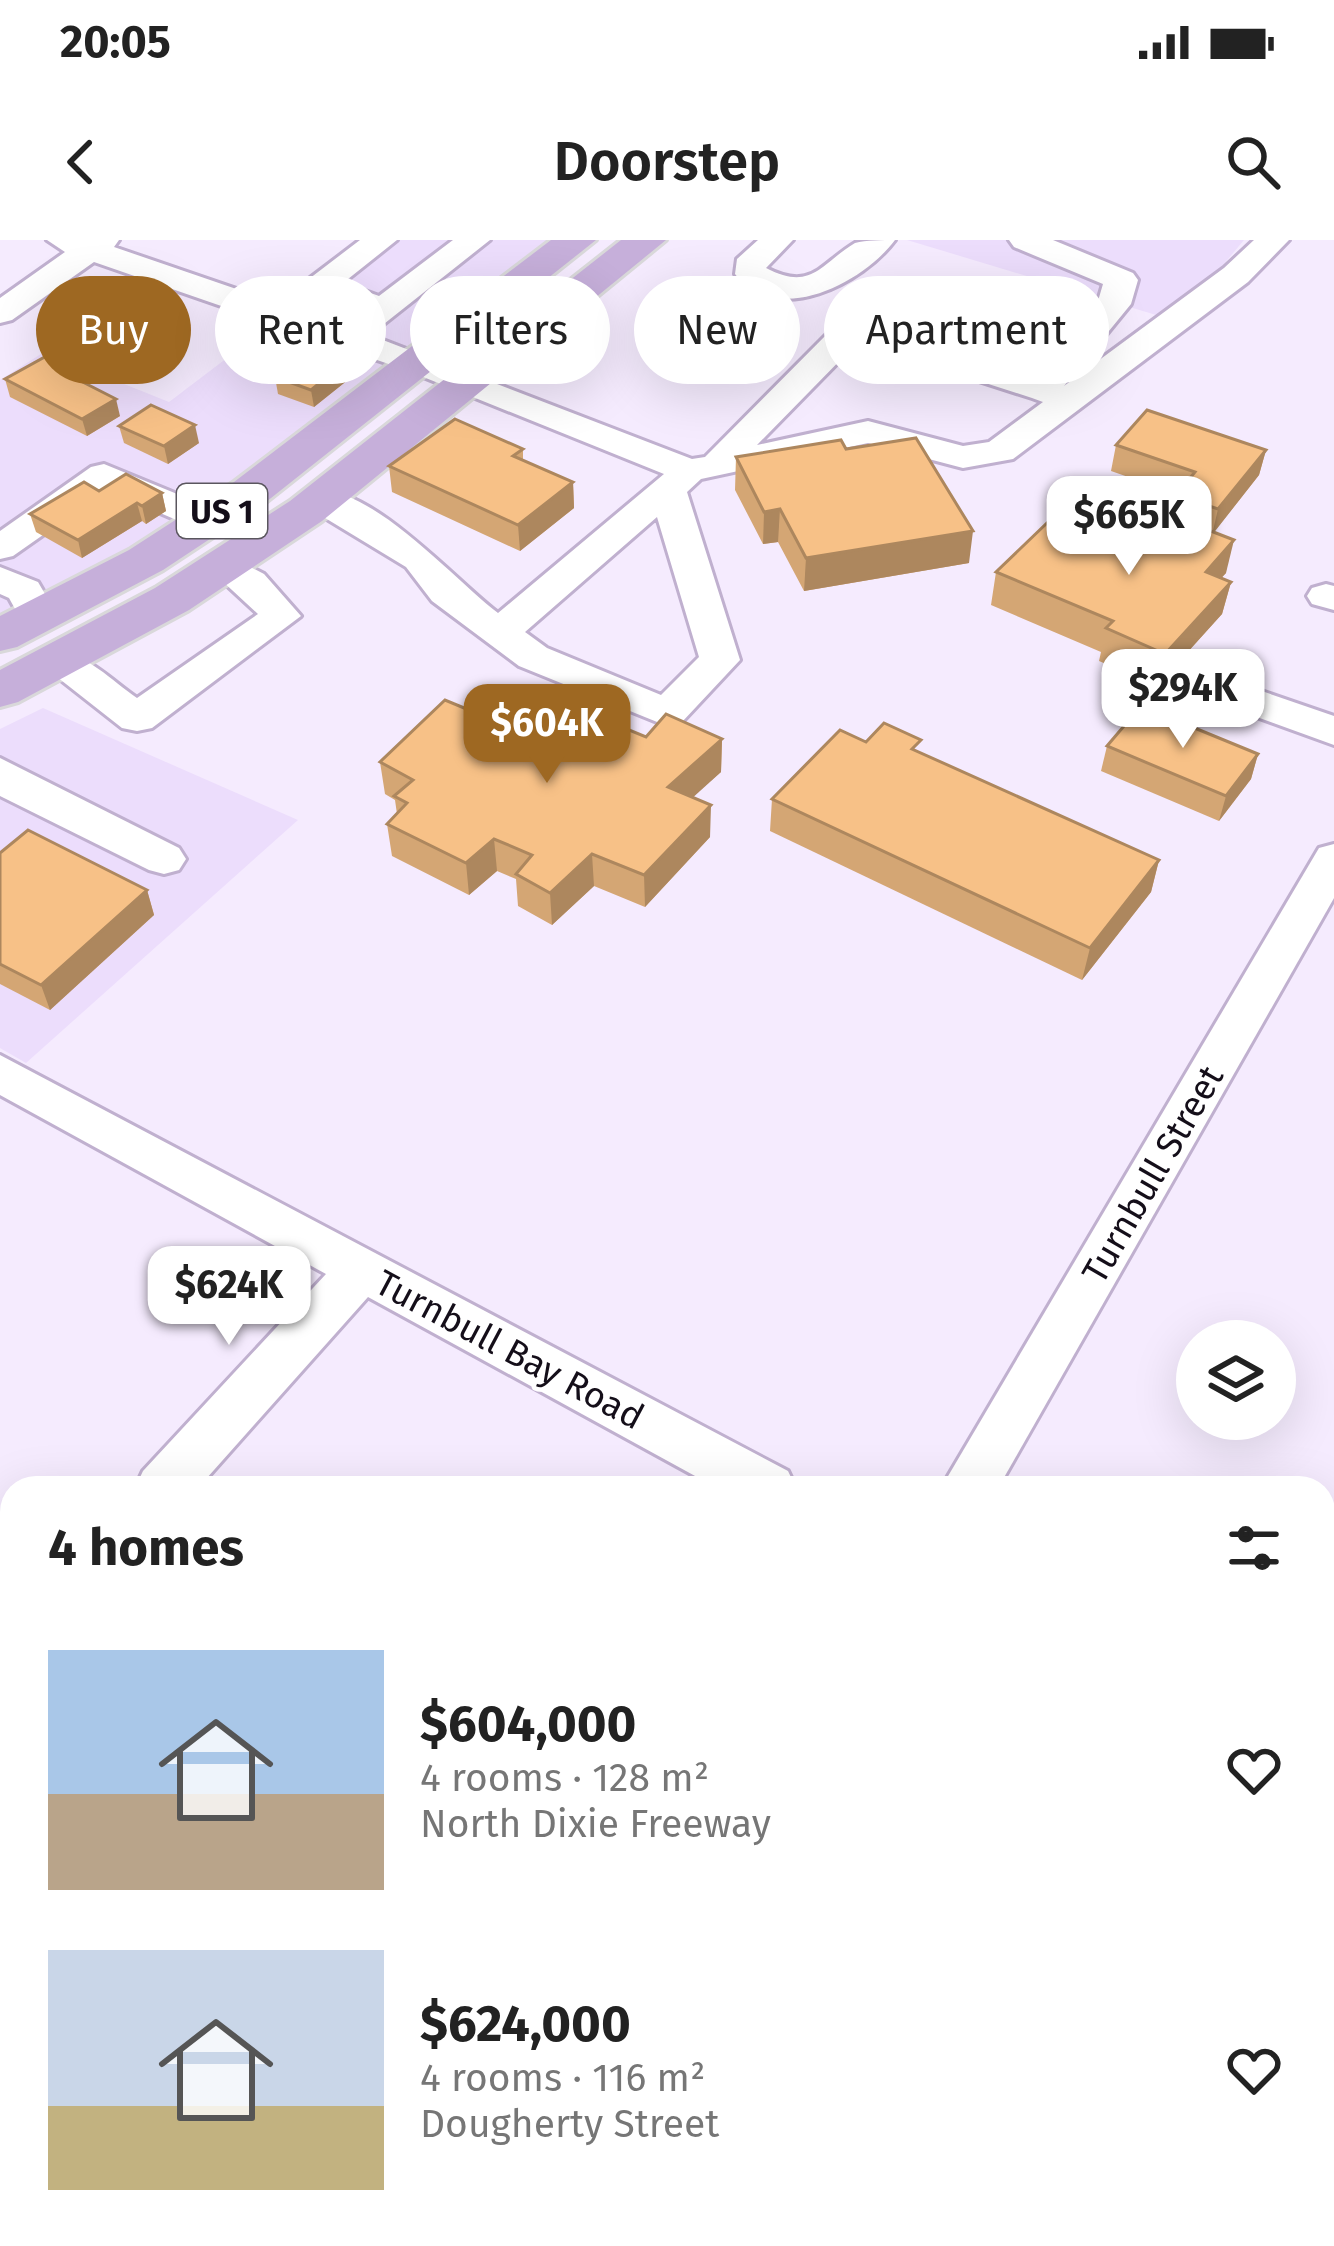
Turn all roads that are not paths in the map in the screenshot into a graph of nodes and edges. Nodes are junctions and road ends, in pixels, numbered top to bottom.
1 (381, 240) edge
2 (474, 240) edge
3 (576, 240) edge
4 (646, 240) edge
5 (777, 240) edge
6 (879, 240) edge
7 (1025, 240) edge
8 (1273, 240) edge
9 (86, 244) edge
10 (331, 276) edge
11 (530, 276) edge
12 (601, 276) edge
13 (215, 291) edge
14 (386, 307) edge
15 (0, 313) edge
16 (410, 369) edge
17 (464, 384) edge
18 (472, 384) edge
19 (1057, 396) junction
20 (691, 474) junction
21 (320, 499) junction
22 (208, 520) junction
23 (0, 548) edge
24 (225, 566) junction
25 (0, 579) edge
26 (20, 627) edge
27 (500, 631) junction
28 (58, 662) junction
29 (0, 691) edge
30 (1224, 691) dead end
31 (1334, 731) edge
32 (3, 782) edge
33 (164, 859) dead end
34 (1334, 859) edge
35 (0, 1073) edge
36 (362, 1269) junction
37 (174, 1476) edge
38 (746, 1476) edge
39 (976, 1476) edge

1 - 10 street
2 - 14 street
3 - 11 main road, US 1
4 - 12 main road, US 1
5 - 6 street
7 - 19 street
8 - 19 street
9 - 13 street
9 - 15 street
16 - 22 main road, US 1
17 - 21 main road, US 1
18 - 20 street
19 - 20 street
19 - 20 street
20 - 27 street
20 - 27 street
21 - 24 main road, US 1
21 - 27 street
22 - 23 street
22 - 26 main road, US 1
24 - 28 main road, US 1
24 - 28 street
25 - 26 street
28 - 29 main road, US 1
30 - 31 street
32 - 33 street
34 - 39 street, Turnbull Street
35 - 36 street, Turnbull Bay Road
36 - 37 street
36 - 38 street, Turnbull Bay Road

